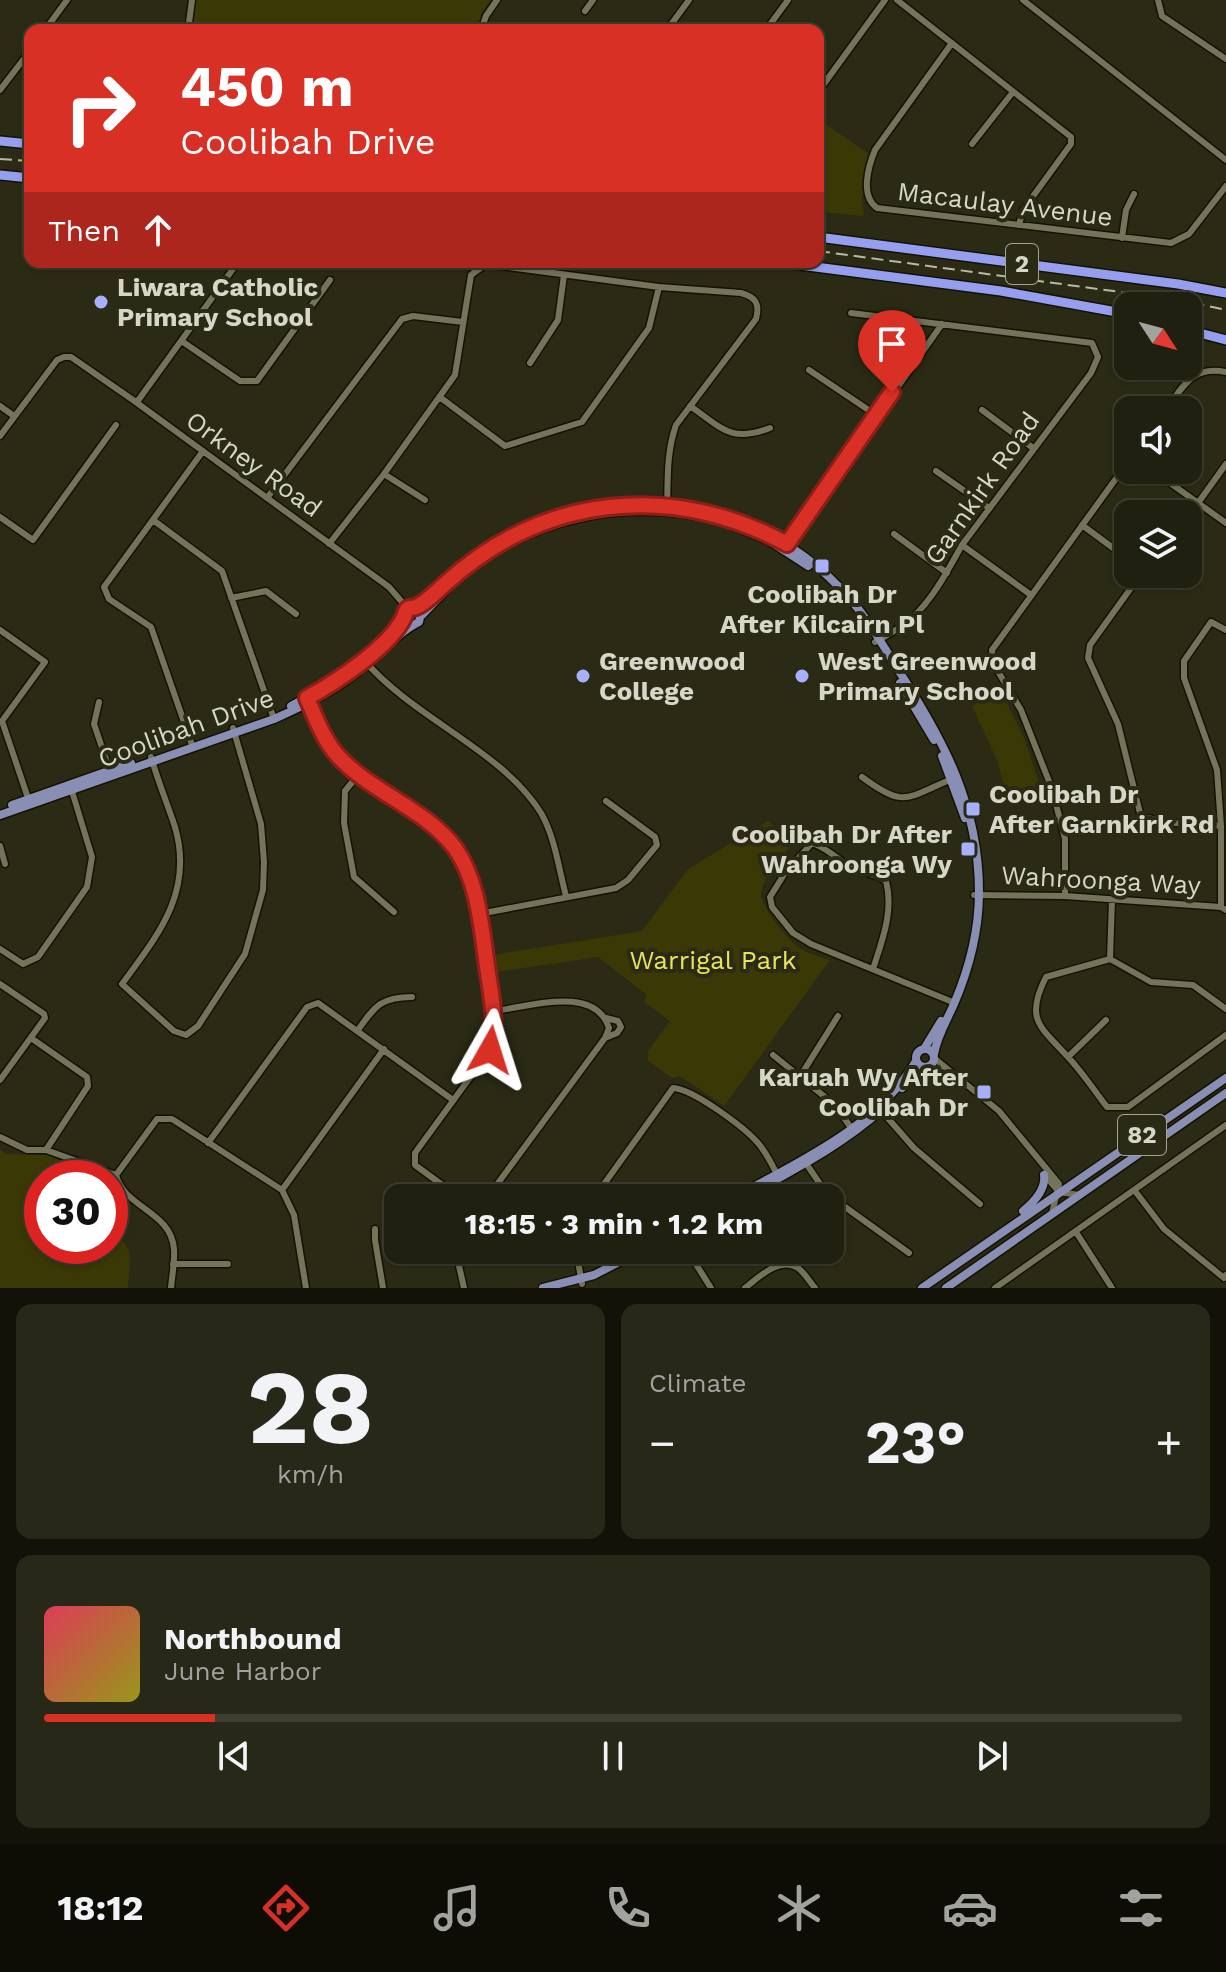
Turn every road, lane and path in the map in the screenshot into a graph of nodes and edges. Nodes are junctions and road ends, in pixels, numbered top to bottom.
1 (67, 0) edge
2 (192, 0) edge
3 (497, 0) edge
4 (593, 0) edge
5 (689, 0) edge
6 (788, 0) edge
7 (885, 0) edge
8 (897, 0) edge
9 (1023, 0) edge
10 (1158, 0) edge
11 (585, 11) dead end
12 (49, 24) edge
13 (189, 24) edge
14 (483, 24) edge
15 (671, 24) edge
16 (770, 24) edge
17 (952, 43) junction
18 (1225, 56) edge
19 (24, 59) edge
20 (22, 62) joint
21 (824, 84) edge
22 (0, 90) edge
23 (1013, 92) junction
24 (0, 141) edge
25 (24, 143) edge
26 (972, 144) dead end
27 (1226, 160) edge
28 (0, 175) edge
29 (24, 177) edge
30 (1226, 186) edge
31 (1134, 194) dead end
32 (1019, 225) junction
33 (824, 238) edge
34 (1122, 238) junction
35 (234, 268) edge
36 (481, 268) edge
37 (514, 268) edge
38 (823, 268) edge
39 (564, 275) junction
40 (330, 280) dead end
41 (659, 287) junction
42 (1226, 293) edge
43 (1114, 311) edge
44 (851, 313) dead end
45 (463, 322) junction
46 (942, 324) junction
47 (1202, 334) edge
48 (1226, 340) edge
49 (183, 342) junction
50 (530, 363) dead end
51 (809, 370) dead end
52 (1226, 372) edge
53 (1176, 396) edge
54 (441, 398) junction
55 (137, 402) junction
56 (0, 406) edge
57 (690, 406) junction
58 (982, 410) dead end
59 (876, 415) junction
60 (14, 416) junction
61 (116, 425) dead end
62 (770, 428) dead end
63 (0, 436) edge
64 (1033, 448) junction
65 (203, 451) junction
66 (1226, 464) edge
67 (936, 471) dead end
68 (384, 474) junction
69 (1114, 481) edge
70 (1172, 484) edge
71 (267, 498) junction
72 (425, 500) dead end
73 (1194, 500) edge
74 (1200, 500) edge
75 (1202, 506) edge
76 (667, 508) junction
77 (989, 508) junction
78 (0, 517) edge
79 (153, 520) junction
80 (1226, 523) edge
81 (1082, 525) junction
82 (894, 534) dead end
83 (329, 544) junction
84 (962, 545) junction
85 (786, 546) junction
86 (1114, 549) edge
87 (947, 573) junction
88 (1131, 588) edge
89 (1031, 595) junction
90 (231, 598) junction
91 (296, 614) dead end
92 (412, 615) junction
93 (0, 630) edge
94 (1226, 630) edge
95 (877, 641) junction
96 (365, 662) junction
97 (308, 700) junction
98 (99, 702) dead end
99 (273, 716) junction
100 (234, 730) junction
101 (192, 745) junction
102 (152, 759) junction
103 (111, 774) junction
104 (358, 775) junction
105 (862, 777) dead end
106 (955, 778) junction
107 (70, 787) junction
108 (606, 801) dead end
109 (29, 802) junction
110 (0, 812) edge
111 (1221, 826) junction
112 (0, 846) edge
113 (5, 864) dead end
114 (976, 895) junction
115 (566, 896) junction
116 (1065, 896) junction
117 (1112, 900) junction
118 (1224, 909) edge
119 (394, 912) dead end
120 (479, 914) junction
121 (0, 949) edge
122 (1110, 959) junction
123 (873, 969) junction
124 (0, 984) edge
125 (412, 997) dead end
126 (952, 1002) junction
127 (1226, 1009) edge
128 (494, 1011) junction
129 (838, 1016) dead end
130 (606, 1018) junction
131 (1106, 1020) dead end
132 (358, 1030) junction
133 (1226, 1035) edge
134 (31, 1038) junction
135 (605, 1038) junction
136 (384, 1049) junction
137 (924, 1049) junction
138 (773, 1055) dead end
139 (1068, 1057) junction
140 (916, 1061) junction
141 (931, 1062) junction
142 (801, 1075) junction
143 (1226, 1078) edge
144 (0, 1080) edge
145 (1226, 1093) edge
146 (453, 1100) junction
147 (879, 1108) junction
148 (1226, 1125) edge
149 (853, 1130) junction
150 (0, 1137) edge
151 (208, 1143) junction
152 (46, 1150) junction
153 (74, 1160) edge
154 (127, 1160) edge
155 (805, 1161) junction
156 (1040, 1163) junction
157 (778, 1175) junction
158 (1044, 1175) junction
159 (441, 1184) edge
160 (497, 1184) edge
161 (604, 1184) edge
162 (760, 1184) edge
163 (764, 1184) edge
164 (282, 1190) junction
165 (1135, 1191) junction
166 (1059, 1192) junction
167 (128, 1195) edge
168 (1079, 1195) junction
169 (980, 1204) dead end
170 (1052, 1214) junction
171 (375, 1229) dead end
172 (1076, 1232) junction
173 (993, 1238) junction
174 (909, 1253) dead end
175 (173, 1264) junction
176 (228, 1264) dead end
177 (459, 1264) edge
178 (579, 1264) edge
179 (616, 1264) edge
180 (629, 1264) edge
181 (696, 1264) edge
182 (1226, 1275) edge
183 (582, 1282) junction
184 (171, 1288) edge
185 (306, 1288) edge
186 (383, 1288) edge
187 (464, 1288) edge
188 (543, 1288) edge
189 (567, 1288) edge
190 (711, 1288) edge
191 (745, 1288) edge
192 (815, 1288) edge
193 (922, 1288) edge
194 (946, 1288) edge
195 (995, 1288) edge
196 (1112, 1288) edge

1 - 12 street
2 - 13 street
3 - 14 street
4 - 11 street
5 - 15 street
6 - 16 street
7 - 21 street
8 - 17 street
9 - 27 street
10 - 18 street
17 - 23 street
17 - 32 street, Macaulay Avenue
19 - 20 street
20 - 22 street
23 - 26 street
23 - 32 street
24 - 25 highway
28 - 29 highway
30 - 34 street, Macaulay Avenue
31 - 34 street
32 - 34 street, Macaulay Avenue
33 - 42 highway, 2
35 - 49 street
36 - 45 street
37 - 39 street
38 - 43 highway, 2
39 - 41 street
39 - 50 street
40 - 49 street
41 - 54 street
41 - 57 street
44 - 46 street
45 - 54 street
45 - 71 street
46 - 59 street
46 - 64 street, Garnkirk Road
47 - 48 highway
49 - 55 street
51 - 59 street
52 - 53 street
54 - 68 street
55 - 60 street, Orkney Road
55 - 65 street, Orkney Road
56 - 60 street
57 - 62 street
57 - 76 street
58 - 64 street
59 - 85 street
60 - 63 street
61 - 78 street
64 - 77 street, Garnkirk Road
65 - 71 street, Orkney Road
65 - 79 street
66 - 74 street
67 - 77 street
68 - 72 street
68 - 83 street
69 - 81 street
70 - 73 street
71 - 83 street, Orkney Road
75 - 80 street
76 - 85 main road, Coolibah Drive
76 - 92 main road, Coolibah Drive
77 - 84 street, Garnkirk Road
79 - 90 street
79 - 101 street
81 - 86 street
81 - 89 street
82 - 87 street
83 - 92 street, Orkney Road
84 - 87 street, Garnkirk Road
84 - 89 street
85 - 95 main road, Coolibah Drive
87 - 95 street, Garnkirk Road
88 - 111 street
89 - 116 street
90 - 91 street
90 - 99 street
92 - 96 main road, Coolibah Drive
93 - 109 street
94 - 111 street
95 - 106 main road, Coolibah Drive
96 - 97 main road, Coolibah Drive
96 - 115 street
97 - 99 main road, Coolibah Drive
97 - 104 street
98 - 103 street
99 - 100 main road, Coolibah Drive
100 - 101 main road, Coolibah Drive
100 - 102 street
101 - 102 main road, Coolibah Drive
102 - 103 main road, Coolibah Drive
103 - 107 main road, Coolibah Drive
104 - 119 street
104 - 120 street
105 - 106 street
106 - 114 main road, Coolibah Drive
107 - 109 main road, Coolibah Drive
107 - 121 street
108 - 115 street
109 - 110 main road, Coolibah Drive
111 - 118 street
112 - 113 street
114 - 116 street, Wahroonga Way
114 - 126 main road, Coolibah Drive
115 - 120 street
116 - 117 street, Wahroonga Way
117 - 118 street, Wahroonga Way
117 - 122 street
120 - 128 street
122 - 127 street
122 - 139 street
123 - 123 street
123 - 126 street
124 - 134 street
125 - 132 street
126 - 137 main road, Coolibah Drive
126 - 141 main road, Coolibah Drive
128 - 130 street
128 - 146 street
129 - 142 street
130 - 135 street
130 - 135 street
131 - 139 street
132 - 136 street
132 - 151 street
133 - 139 street
134 - 144 street
134 - 152 street
135 - 160 street
136 - 146 street
136 - 164 street
137 - 140 main road, Coolibah Drive
137 - 141 main road
138 - 142 street
140 - 141 main road
140 - 147 main road, Coolibah Drive
141 - 147 main road
141 - 156 street
142 - 149 street
143 - 166 main road, 82
145 - 168 main road, 82
146 - 159 street
147 - 149 main road
147 - 169 street
148 - 165 street
149 - 155 main road
150 - 152 street
151 - 154 street
151 - 164 street
152 - 153 street
155 - 157 main road
155 - 174 street
156 - 158 street
156 - 166 street
157 - 161 street
157 - 162 main road
157 - 163 main road
158 - 166 street
158 - 173 main road
164 - 185 street
165 - 172 street
165 - 182 street
166 - 168 street
166 - 170 street
166 - 173 main road, 82
167 - 175 street
168 - 170 main road, 82
170 - 194 main road, 82
171 - 186 street
172 - 195 street
172 - 196 street
173 - 193 main road, 82
175 - 176 street
175 - 184 street
177 - 187 street
178 - 183 street
179 - 183 main road
180 - 183 main road
181 - 190 street
183 - 188 main road
183 - 189 main road
191 - 192 street

